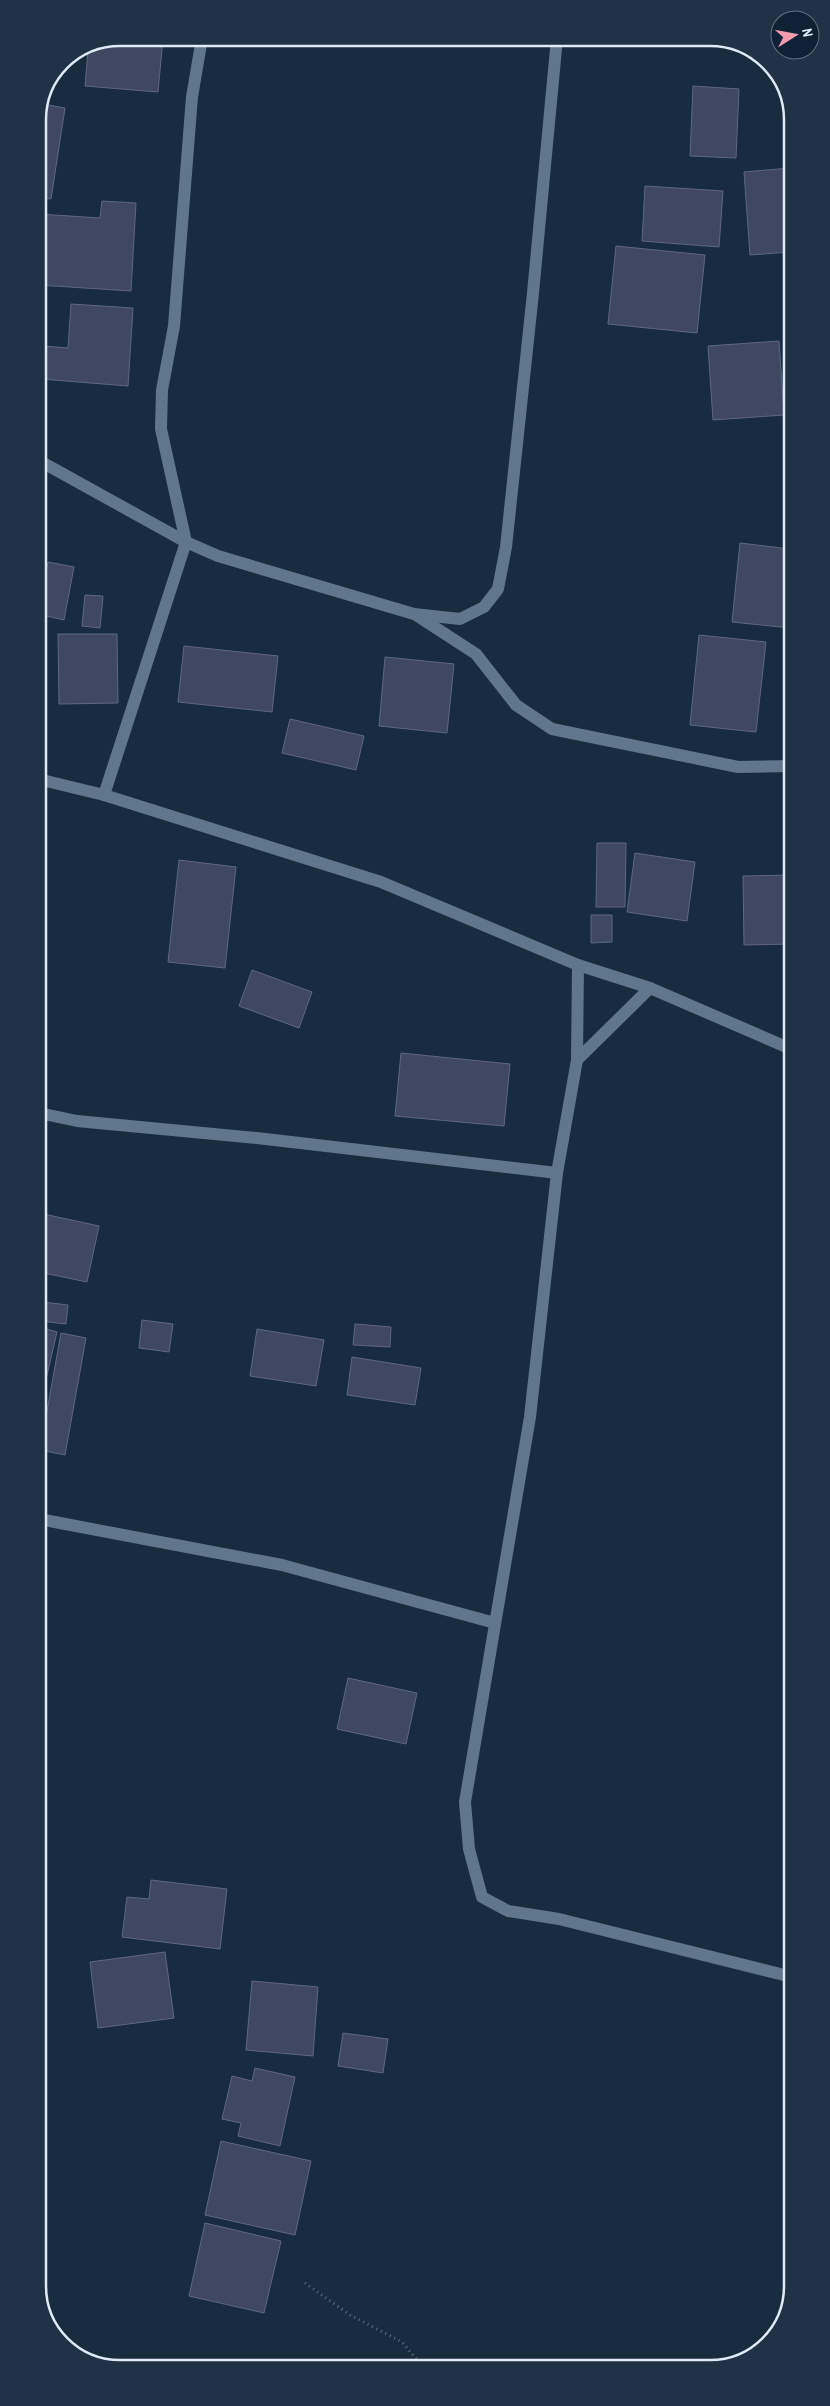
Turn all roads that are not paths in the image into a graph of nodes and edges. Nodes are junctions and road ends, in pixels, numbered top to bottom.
1 (201, 46) edge
2 (556, 46) edge
3 (46, 464) edge
4 (186, 542) junction
5 (414, 614) junction
6 (784, 766) edge
7 (46, 781) edge
8 (104, 795) junction
9 (578, 965) junction
10 (650, 988) junction
11 (784, 1047) edge
12 (577, 1060) junction
13 (46, 1114) edge
14 (557, 1173) junction
15 (46, 1520) edge
16 (495, 1623) junction
17 (784, 1975) edge

1 - 4 street
2 - 5 street
3 - 4 street
4 - 5 street
4 - 8 street
5 - 6 street
7 - 8 street
8 - 9 street
9 - 10 street
9 - 12 street
10 - 11 street
10 - 12 street
12 - 14 street
13 - 14 street
14 - 16 street
15 - 16 street
16 - 17 street

